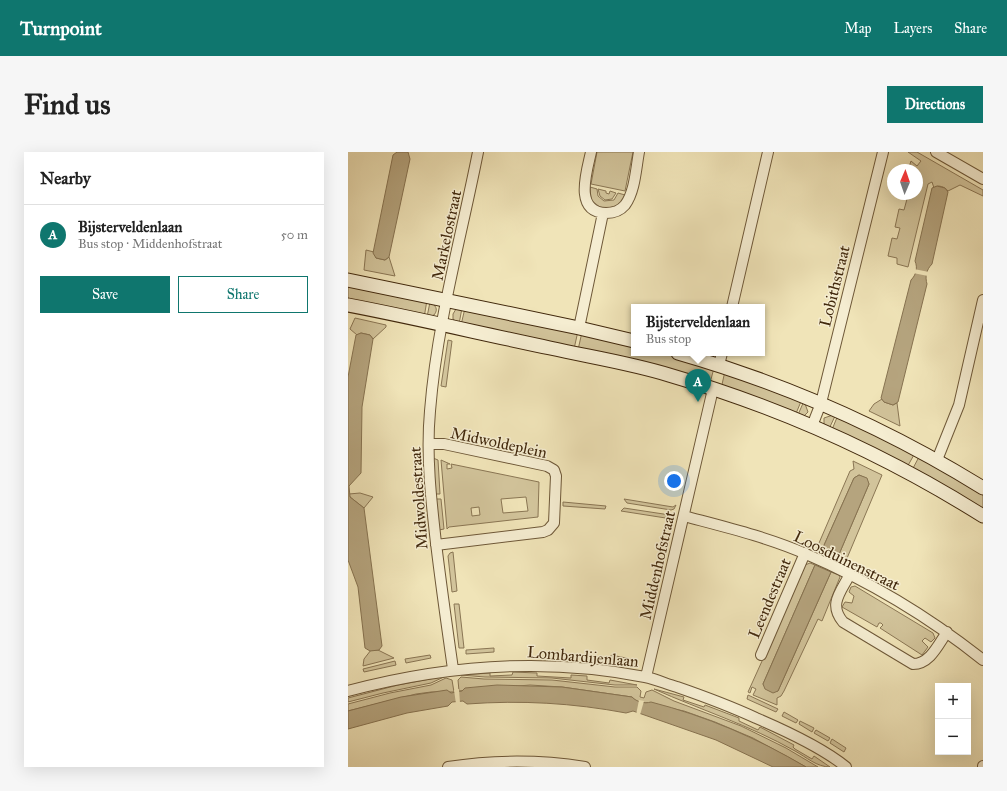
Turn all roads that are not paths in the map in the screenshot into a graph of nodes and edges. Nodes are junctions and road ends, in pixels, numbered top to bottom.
1 (478, 152) edge
2 (591, 152) edge
3 (639, 152) edge
4 (768, 152) edge
5 (883, 152) edge
6 (936, 152) edge
7 (983, 179) edge
8 (603, 212) junction
9 (348, 280) edge
10 (447, 300) junction
11 (983, 300) edge
12 (733, 304) edge
13 (348, 305) edge
14 (442, 324) junction
15 (579, 328) junction
16 (631, 340) edge
17 (700, 356) edge
18 (721, 359) edge
19 (713, 389) junction
20 (822, 403) junction
21 (812, 426) junction
22 (429, 444) junction
23 (937, 460) junction
24 (983, 488) edge
25 (684, 516) junction
26 (983, 516) edge
27 (436, 545) junction
28 (808, 555) junction
29 (850, 574) junction
30 (947, 632) junction
31 (761, 655) dead end
32 (983, 660) edge
33 (453, 669) junction
34 (646, 677) junction
35 (348, 692) edge
36 (467, 766) edge
37 (448, 767) edge
38 (585, 767) edge
39 (846, 767) edge

1 - 10 street, Markelostraat
2 - 8 street
3 - 8 street
4 - 12 street
5 - 20 street, Lobithstraat
6 - 7 street
8 - 15 street
9 - 10 street
10 - 14 street, Markelostraat
10 - 15 street
11 - 23 street
13 - 14 street
14 - 19 street
14 - 22 street, Midwoldestraat
15 - 16 street
17 - 18 street
18 - 20 street
19 - 21 street
19 - 25 street, Middenhofstraat
20 - 21 street, Lobithstraat
20 - 23 street
21 - 26 street
22 - 27 street, Midwoldestraat
22 - 27 street, Midwoldeplein
23 - 24 street
25 - 28 street, Loosduinenstraat
25 - 34 street, Middenhofstraat
27 - 33 street, Midwoldestraat
28 - 29 street, Loosduinenstraat
28 - 31 street, Leendestraat
29 - 30 street, Loosduinenstraat
29 - 30 street
30 - 32 street, Loosduinenstraat
33 - 34 street, Lombardijenlaan
33 - 35 street, Lombardijenlaan
34 - 39 street, Lombardijenlaan
36 - 37 street
36 - 38 street

